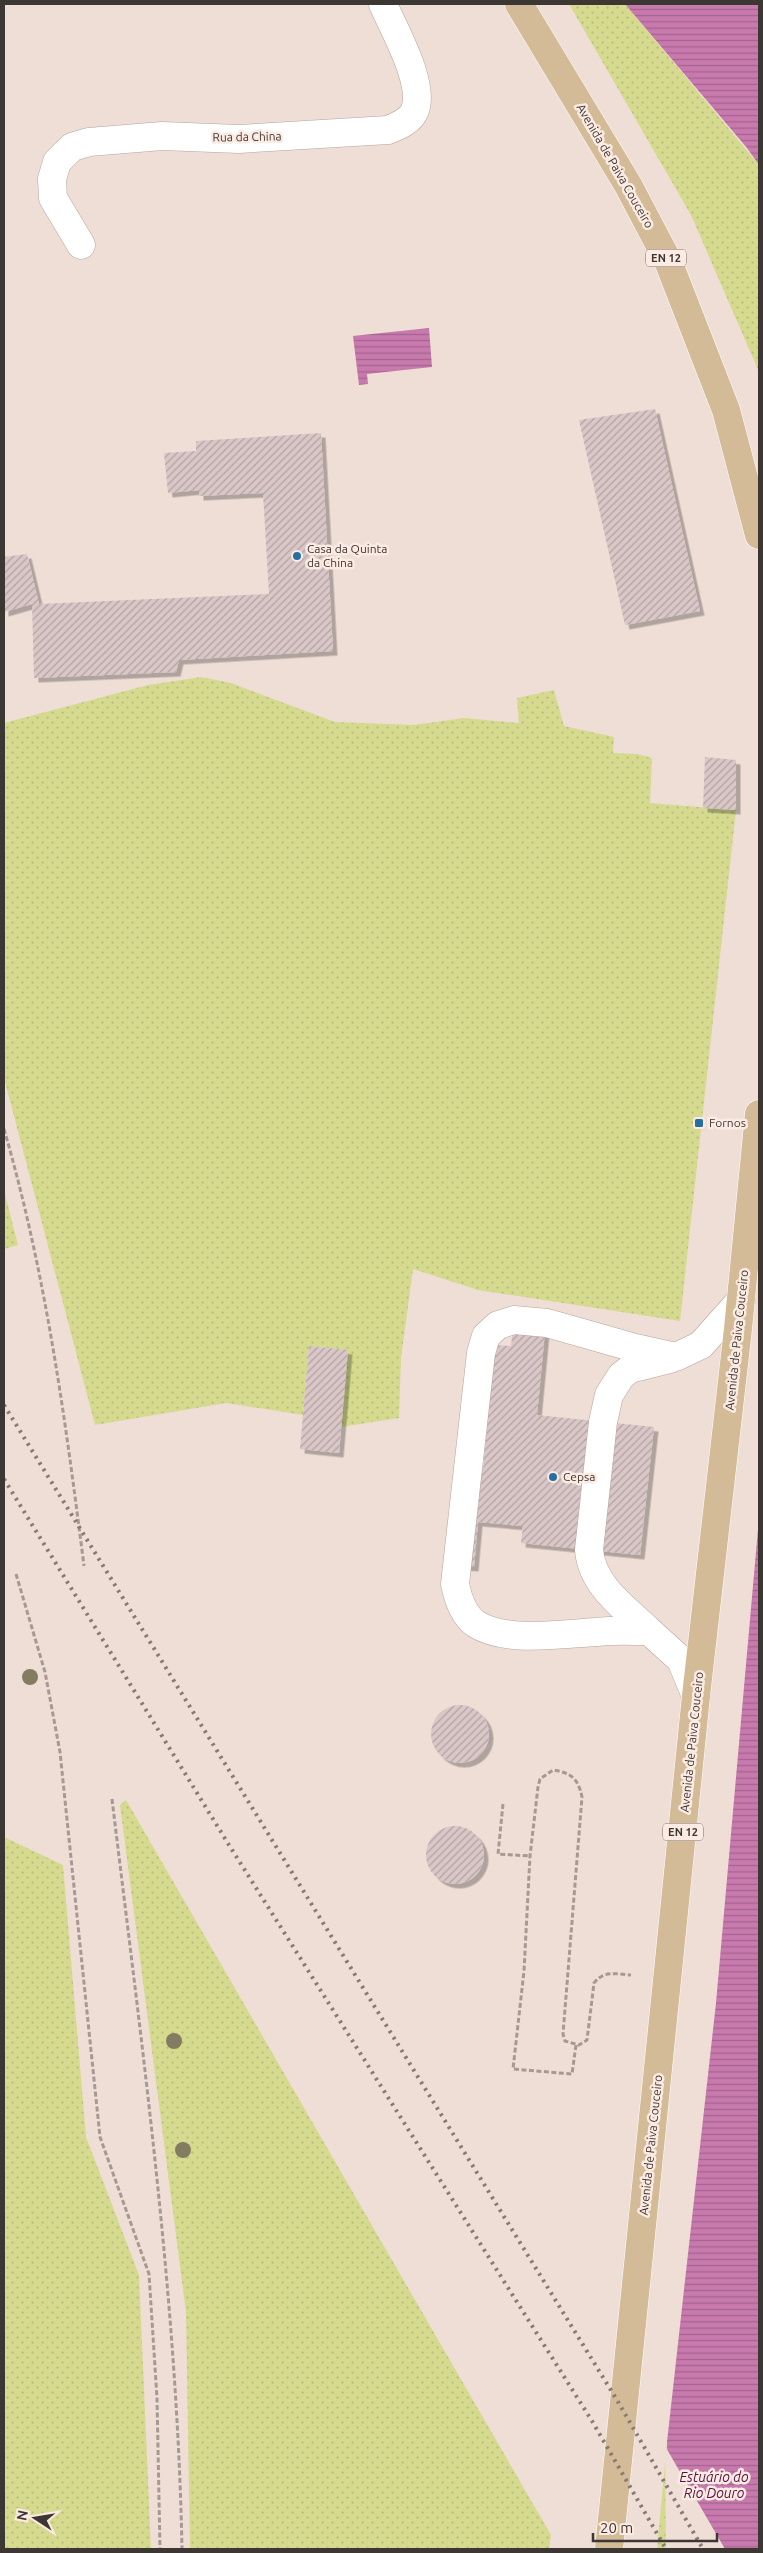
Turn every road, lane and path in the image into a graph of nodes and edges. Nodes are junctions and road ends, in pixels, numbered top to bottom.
1 (384, 4) edge
2 (519, 4) edge
3 (80, 245) dead end
4 (759, 535) edge
5 (759, 1114) edge
6 (4, 1129) edge
7 (741, 1300) junction
8 (676, 1357) junction
9 (84, 1566) dead end
10 (16, 1574) dead end
11 (650, 1631) junction
12 (696, 1696) junction
13 (112, 1799) dead end
14 (503, 1804) dead end
15 (530, 1856) junction
16 (669, 1979) junction
17 (576, 2044) junction
18 (160, 2549) edge
19 (182, 2549) edge
20 (609, 2549) edge

1 - 3 street, Rua da China
2 - 4 main road, Avenida de Paiva Couceiro / EN 12
5 - 7 main road, Avenida de Paiva Couceiro / EN 12
6 - 9 path
7 - 8 street
7 - 12 main road, Avenida de Paiva Couceiro / EN 12
8 - 11 street
8 - 11 street
10 - 18 path
11 - 12 street
12 - 16 main road, Avenida de Paiva Couceiro / EN 12
13 - 19 path
14 - 15 path
15 - 17 path
15 - 17 path
16 - 17 path
16 - 20 main road, Avenida de Paiva Couceiro / EN 12

